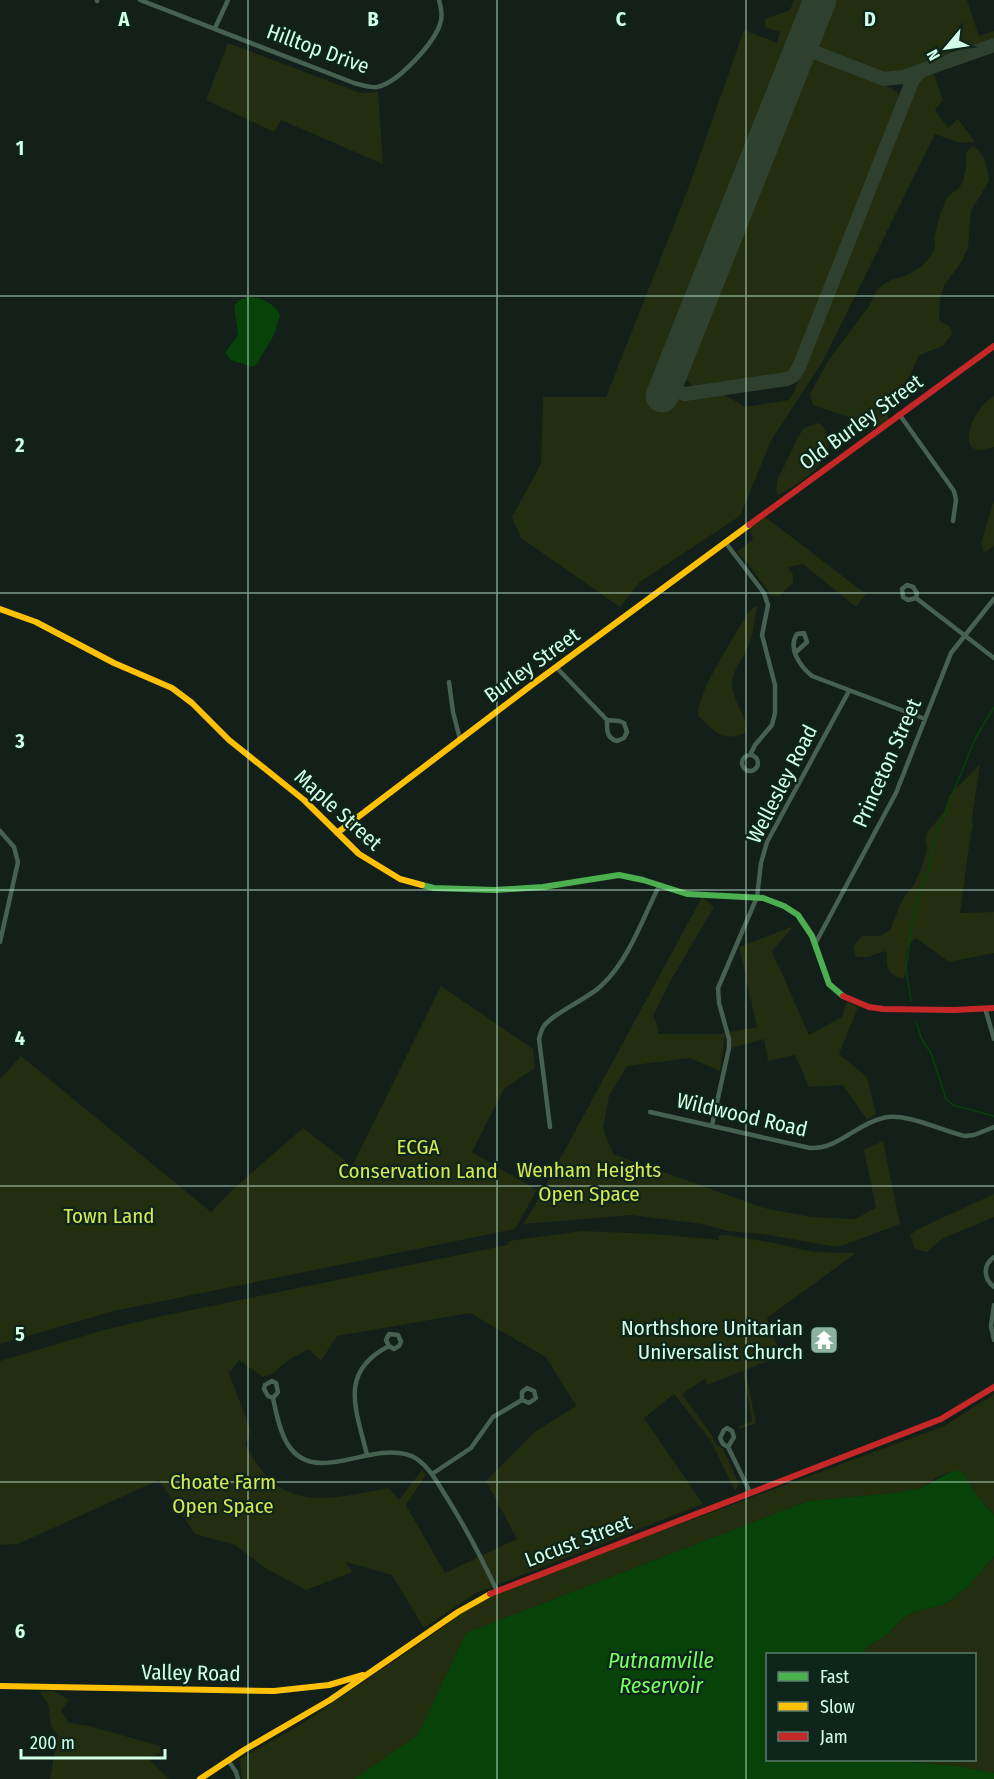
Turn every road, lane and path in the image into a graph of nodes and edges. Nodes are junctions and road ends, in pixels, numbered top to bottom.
1 (140, 0) edge
2 (228, 0) edge
3 (439, 0) edge
4 (215, 28) junction
5 (994, 346) edge
6 (898, 414) junction
7 (953, 521) dead end
8 (747, 526) joint
9 (725, 542) junction
10 (916, 598) dead end
11 (994, 599) edge
12 (0, 609) edge
13 (965, 635) junction
14 (795, 653) dead end
15 (994, 658) edge
16 (556, 667) junction
17 (449, 681) dead end
18 (849, 691) junction
19 (925, 719) junction
20 (608, 720) junction
21 (460, 739) junction
22 (750, 755) dead end
23 (0, 831) edge
24 (337, 833) junction
25 (658, 886) junction
26 (757, 897) junction
27 (0, 942) edge
28 (816, 944) junction
29 (985, 1008) junction
30 (994, 1008) edge
31 (994, 1039) edge
32 (650, 1112) dead end
33 (712, 1125) junction
34 (550, 1127) dead end
35 (994, 1127) edge
36 (994, 1257) edge
37 (994, 1287) edge
38 (994, 1305) edge
39 (994, 1340) edge
40 (389, 1346) dead end
41 (994, 1387) edge
42 (273, 1398) dead end
43 (522, 1400) dead end
44 (728, 1448) dead end
45 (368, 1455) junction
46 (432, 1474) junction
47 (750, 1492) junction
48 (497, 1591) junction
49 (377, 1668) junction
50 (0, 1686) edge
51 (228, 1760) junction
52 (200, 1779) edge
53 (238, 1779) edge

1 - 4 street, Hilltop Drive
2 - 4 street
3 - 4 street, Hilltop Drive
5 - 6 main road, Old Burley Street
6 - 7 street
6 - 8 main road, Old Burley Street
8 - 9 main road, Burley Street
9 - 16 main road, Burley Street
9 - 22 street
10 - 13 street
11 - 13 street, Princeton Street
12 - 24 main road, Maple Street
13 - 15 street
13 - 19 street, Princeton Street
14 - 18 street
16 - 20 street
16 - 21 main road, Burley Street
17 - 21 street
18 - 19 street
18 - 26 street, Wellesley Road
19 - 28 street, Princeton Street
20 - 20 street
21 - 24 main road, Burley Street
23 - 27 street
24 - 25 main road, Maple Street
25 - 26 main road, Maple Street
25 - 34 street
26 - 28 main road, Maple Street
26 - 33 street, Wellesley Road
28 - 29 main road, Maple Street
29 - 30 main road, Maple Street
29 - 31 street
32 - 33 street, Wildwood Road
33 - 35 street, Wildwood Road
36 - 37 street
38 - 39 street
40 - 45 street
41 - 47 main road, Locust Street
42 - 45 street
43 - 46 street
44 - 47 street
45 - 46 street
46 - 48 street
47 - 48 main road, Locust Street
48 - 49 main road, Locust Street
49 - 50 main road, Valley Road
49 - 51 main road, Locust Street
51 - 52 main road, Locust Street
51 - 53 street

